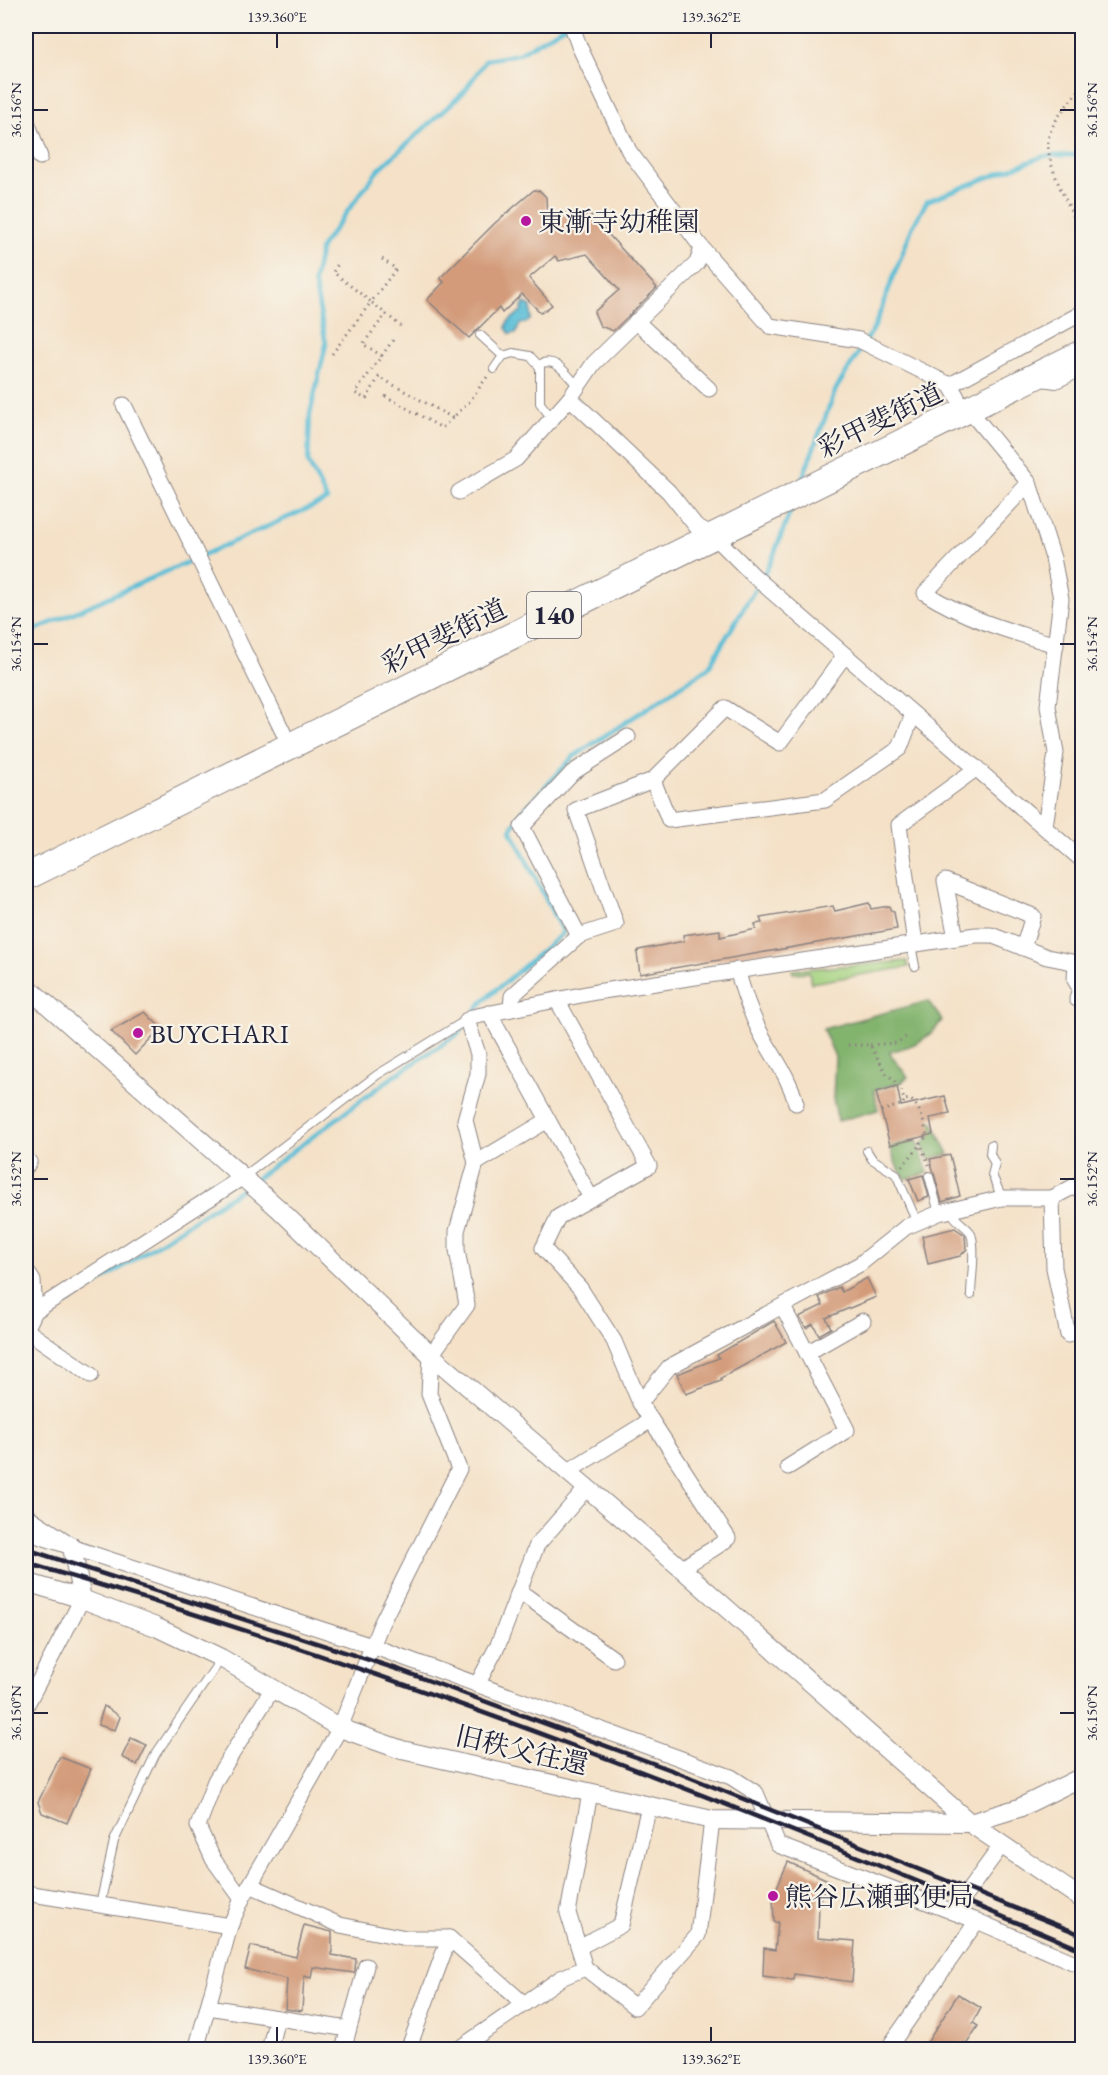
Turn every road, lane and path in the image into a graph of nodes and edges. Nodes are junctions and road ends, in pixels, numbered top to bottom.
1 (573, 29) edge
2 (1083, 86) edge
3 (26, 119) edge
4 (40, 157) dead end
5 (1083, 235) edge
6 (702, 248) junction
7 (382, 259) dead end
8 (338, 264) dead end
9 (371, 302) junction
10 (1083, 313) edge
11 (386, 314) junction
12 (636, 321) junction
13 (401, 326) dead end
14 (480, 335) dead end
15 (1083, 335) edge
16 (393, 340) dead end
17 (1083, 353) edge
18 (332, 354) dead end
19 (382, 356) junction
20 (503, 356) junction
21 (539, 366) junction
22 (494, 369) joint
23 (1083, 372) edge
24 (1027, 380) junction
25 (709, 389) dead end
26 (574, 392) junction
27 (385, 396) dead end
28 (959, 397) junction
29 (124, 405) dead end
30 (555, 415) junction
31 (453, 418) junction
32 (1029, 483) junction
33 (459, 492) dead end
34 (705, 531) junction
35 (1056, 645) junction
36 (845, 655) junction
37 (913, 714) junction
38 (283, 732) junction
39 (628, 737) dead end
40 (977, 768) junction
41 (653, 780) junction
42 (1045, 826) junction
43 (26, 858) edge
44 (1083, 860) edge
45 (26, 877) edge
46 (579, 936) junction
47 (956, 938) junction
48 (913, 945) junction
49 (1023, 948) junction
50 (1079, 963) edge
51 (915, 966) dead end
52 (737, 970) junction
53 (26, 986) edge
54 (1077, 999) dead end
55 (557, 1000) junction
56 (511, 1009) junction
57 (489, 1013) junction
58 (469, 1018) junction
59 (909, 1035) dead end
60 (870, 1044) junction
61 (848, 1045) dead end
62 (904, 1100) junction
63 (796, 1103) dead end
64 (881, 1111) dead end
65 (548, 1120) junction
66 (991, 1145) dead end
67 (920, 1146) junction
68 (867, 1151) dead end
69 (26, 1158) edge
70 (476, 1163) junction
71 (26, 1167) edge
72 (928, 1171) joint
73 (906, 1172) dead end
74 (243, 1177) junction
75 (1083, 1182) edge
76 (591, 1198) junction
77 (1002, 1198) junction
78 (1052, 1198) junction
79 (945, 1212) junction
80 (917, 1222) junction
81 (26, 1270) edge
82 (971, 1295) dead end
83 (783, 1308) junction
84 (35, 1311) junction
85 (863, 1321) dead end
86 (26, 1330) edge
87 (1068, 1335) dead end
88 (807, 1353) junction
89 (432, 1355) junction
90 (91, 1375) dead end
91 (640, 1403) junction
92 (651, 1420) junction
93 (788, 1467) dead end
94 (567, 1472) junction
95 (586, 1489) junction
96 (26, 1517) edge
97 (26, 1532) edge
98 (72, 1548) junction
99 (682, 1569) junction
100 (26, 1582) edge
101 (519, 1591) junction
102 (82, 1599) junction
103 (372, 1646) junction
104 (221, 1658) junction
105 (614, 1659) dead end
106 (477, 1685) junction
107 (273, 1688) junction
108 (26, 1706) edge
109 (340, 1728) junction
110 (1083, 1777) edge
111 (590, 1793) junction
112 (649, 1806) junction
113 (712, 1820) junction
114 (770, 1823) junction
115 (970, 1823) junction
116 (1001, 1846) junction
117 (250, 1885) junction
118 (26, 1893) edge
119 (242, 1899) junction
120 (1083, 1899) edge
121 (100, 1905) junction
122 (953, 1912) junction
123 (977, 1921) junction
124 (230, 1926) junction
125 (449, 1938) junction
126 (579, 1947) junction
127 (1083, 1965) edge
128 (366, 1966) dead end
129 (585, 1968) junction
130 (524, 2004) junction
131 (208, 2007) junction
132 (277, 2018) junction
133 (348, 2029) junction
134 (414, 2047) edge
135 (196, 2049) edge
136 (269, 2049) edge
137 (343, 2049) edge
138 (457, 2049) edge
139 (887, 2049) edge

1 - 6 street
2 - 5 path
3 - 4 street
6 - 12 street
6 - 28 street
7 - 9 path
8 - 9 path
9 - 11 path
9 - 18 path
10 - 28 street
11 - 13 path
11 - 19 path
12 - 25 street
12 - 26 street
14 - 20 lane
15 - 28 highway, 彩甲斐街道 / 140
16 - 19 path
17 - 24 highway, 彩甲斐街道 / 140
19 - 31 path
20 - 21 lane
20 - 22 lane
21 - 26 lane
21 - 30 lane
22 - 31 path
23 - 24 lane
24 - 28 highway, 彩甲斐街道 / 140
26 - 30 street
26 - 34 street
27 - 31 path
28 - 32 street
28 - 34 highway, 彩甲斐街道 / 140
29 - 38 street
30 - 33 street
32 - 35 street
32 - 35 street
34 - 36 street
34 - 38 highway, 彩甲斐街道 / 140
34 - 45 highway, 彩甲斐街道 / 140
35 - 42 street
36 - 37 street
36 - 41 street
37 - 40 street
37 - 41 street
38 - 43 highway, 彩甲斐街道 / 140
39 - 46 street
40 - 42 street
40 - 48 street
41 - 46 street
42 - 44 street
46 - 56 street
47 - 48 street
47 - 49 street
47 - 49 street
48 - 51 lane
48 - 52 street
49 - 50 street
50 - 54 street
52 - 55 street
52 - 63 street
53 - 74 street
55 - 56 street
55 - 76 street
56 - 57 street
57 - 58 street
57 - 65 street
58 - 70 street
58 - 74 lane
59 - 60 path
60 - 61 path
60 - 62 path
62 - 64 path
62 - 67 path
65 - 70 street
65 - 76 street
66 - 77 lane
67 - 72 path
67 - 73 path
68 - 80 lane
69 - 71 street
70 - 89 street
72 - 79 lane
74 - 84 street
74 - 89 street
75 - 78 street
76 - 91 street
77 - 78 street
77 - 79 street
78 - 87 street
79 - 80 street
79 - 82 lane
80 - 83 street
81 - 84 street
83 - 88 street
83 - 91 street
84 - 86 street
85 - 88 street
86 - 90 street
88 - 93 street
89 - 94 street
89 - 103 street
91 - 92 street
92 - 94 street
92 - 99 street
94 - 95 street
95 - 99 street
95 - 101 street
96 - 98 street
97 - 98 street
98 - 102 street
98 - 103 street
99 - 115 street
100 - 102 street, 旧秩父往還
101 - 105 street
101 - 106 street
102 - 104 street, 旧秩父往還
102 - 108 street
103 - 106 street
103 - 109 street
104 - 107 street, 旧秩父往還
104 - 121 lane
106 - 114 street
107 - 109 street, 旧秩父往還
107 - 119 street
109 - 111 street, 旧秩父往還
109 - 117 street
110 - 115 street, 旧秩父往還
111 - 112 street, 旧秩父往還
111 - 126 street
112 - 113 street, 旧秩父往還
112 - 126 street
113 - 114 street, 旧秩父往還
113 - 129 street
114 - 115 street, 旧秩父往還
114 - 122 street
115 - 116 street
116 - 120 street
116 - 122 street
117 - 119 street
117 - 125 street
118 - 121 street
119 - 124 street
121 - 124 street
122 - 123 street
123 - 127 street
123 - 139 street
124 - 131 street
125 - 130 street
125 - 134 street
126 - 129 street
128 - 133 street
129 - 130 street
130 - 138 street
131 - 132 street
131 - 135 street
132 - 133 street
132 - 136 street
133 - 137 street

